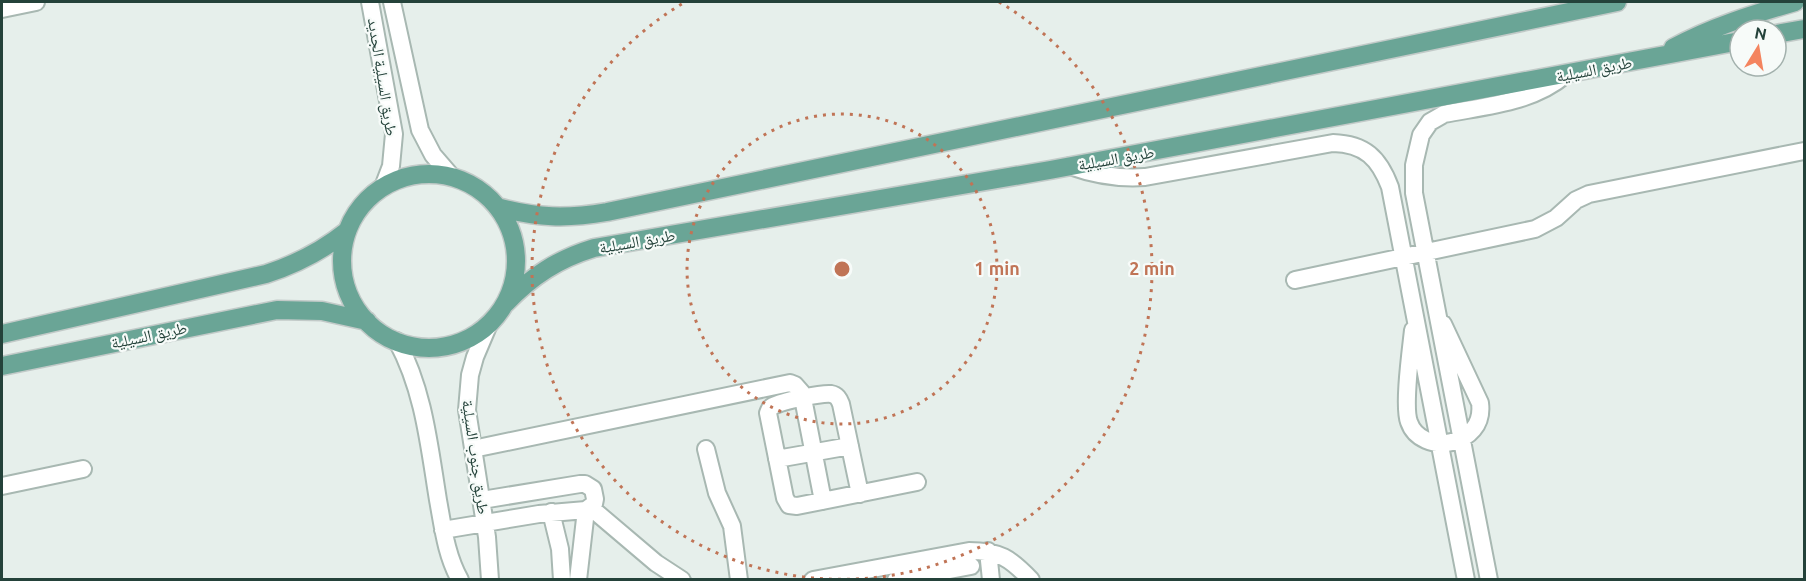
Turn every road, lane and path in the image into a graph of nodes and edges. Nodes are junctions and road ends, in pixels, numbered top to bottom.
1 (36, 2) edge
2 (370, 2) edge
3 (392, 2) edge
4 (1617, 2) edge
5 (1795, 2) edge
6 (2, 9) edge
7 (1804, 29) edge
8 (1788, 32) edge
9 (1728, 43) edge
10 (1656, 57) junction
11 (1565, 75) junction
12 (1804, 151) edge
13 (1070, 166) junction
14 (452, 177) junction
15 (383, 187) junction
16 (498, 207) junction
17 (347, 231) junction
18 (1425, 252) junction
19 (1404, 257) junction
20 (1294, 279) dead end
21 (506, 303) junction
22 (1435, 311) junction
23 (1415, 314) junction
24 (367, 321) junction
25 (489, 324) junction
26 (2, 334) edge
27 (397, 341) junction
28 (2, 366) edge
29 (798, 399) junction
30 (1462, 439) junction
31 (1440, 442) junction
32 (850, 446) junction
33 (706, 449) dead end
34 (473, 450) junction
35 (814, 452) junction
36 (777, 459) junction
37 (83, 469) dead end
38 (917, 482) dead end
39 (2, 486) edge
40 (860, 494) junction
41 (482, 500) junction
42 (823, 501) junction
43 (588, 508) junction
44 (551, 513) junction
45 (485, 522) junction
46 (443, 530) junction
47 (988, 551) junction
48 (971, 566) edge
49 (460, 579) edge
50 (490, 579) edge
51 (562, 579) edge
52 (578, 579) edge
53 (682, 579) edge
54 (739, 579) edge
55 (813, 579) edge
56 (896, 579) edge
57 (991, 579) edge
58 (1031, 579) edge
59 (1466, 579) edge
60 (1489, 579) edge

1 - 6 street
2 - 15 street, طريق السيلية الجديد
3 - 14 street, طريق السيلية الجديد
4 - 16 main road, طريق السيلية
5 - 10 main road
7 - 8 main road
9 - 10 main road, طريق السيلية
10 - 11 main road, طريق السيلية
11 - 13 main road, طريق السيلية
11 - 18 street
12 - 18 street
13 - 19 street
13 - 21 main road, طريق السيلية
14 - 15 main road
14 - 16 main road
15 - 17 main road
16 - 21 main road
17 - 24 main road
17 - 26 main road, طريق السيلية
18 - 19 street
18 - 22 street
19 - 20 street
19 - 23 street
21 - 25 main road
22 - 30 street
22 - 30 street
23 - 31 street
23 - 31 street
24 - 27 main road
24 - 28 main road, طريق السيلية
25 - 27 main road
25 - 34 street, طريق جنوب السيلية
27 - 46 street
29 - 32 street
29 - 34 street
29 - 35 street
29 - 36 street
30 - 31 street
30 - 60 street
31 - 59 street
32 - 35 street
32 - 40 street
33 - 54 street
34 - 41 street, طريق جنوب السيلية
35 - 36 street
35 - 42 street
36 - 42 street
37 - 39 street
38 - 40 street
40 - 42 street
41 - 43 street
41 - 45 street, طريق جنوب السيلية
43 - 44 street
43 - 52 street
43 - 53 street
44 - 45 street
44 - 51 street
45 - 46 street
45 - 50 street, طريق جنوب السيلية
46 - 49 street
47 - 48 street
47 - 57 street
47 - 58 street
48 - 55 street
48 - 56 street

